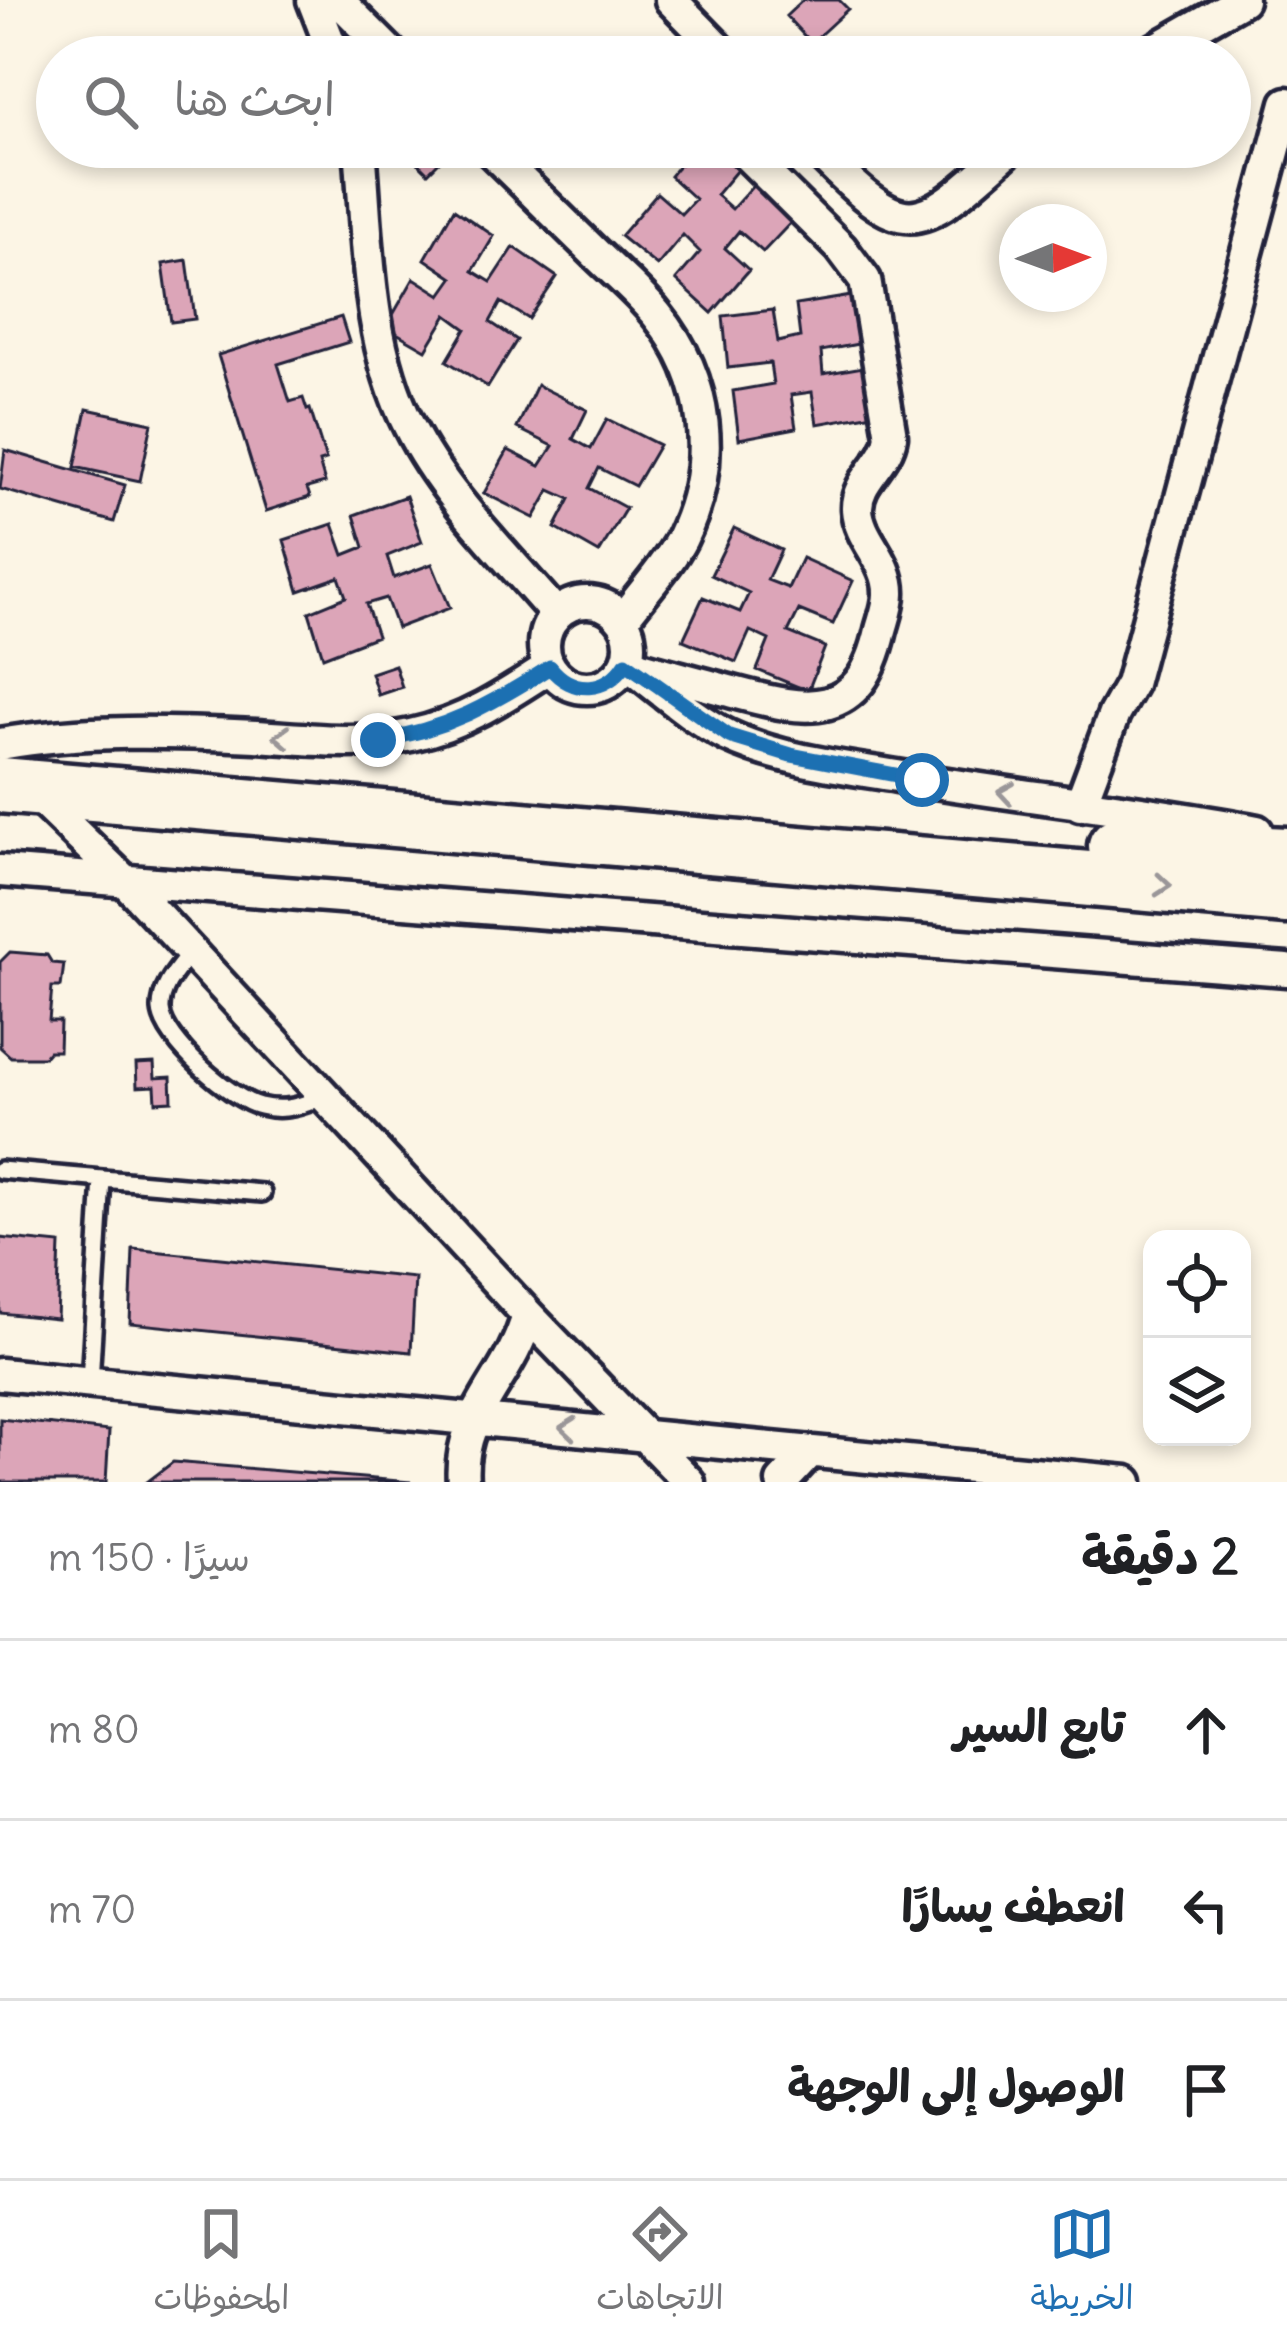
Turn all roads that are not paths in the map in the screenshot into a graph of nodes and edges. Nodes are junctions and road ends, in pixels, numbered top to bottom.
1 (314, 0) edge
2 (338, 0) edge
3 (671, 0) edge
4 (1242, 0) edge
5 (327, 36) edge
6 (374, 36) edge
7 (706, 36) edge
8 (1179, 36) edge
9 (1287, 103) edge
10 (362, 168) edge
11 (508, 168) edge
12 (760, 168) edge
13 (835, 168) edge
14 (989, 168) edge
15 (556, 614) junction
16 (622, 620) junction
17 (626, 663) junction
18 (550, 667) junction
19 (7, 767) edge
20 (1080, 806) junction
21 (1287, 836) edge
22 (1287, 855) edge
23 (0, 871) edge
24 (125, 881) junction
25 (1287, 896) edge
26 (190, 952) junction
27 (1287, 970) edge
28 (324, 1096) junction
29 (0, 1170) edge
30 (102, 1179) junction
31 (262, 1193) dead end
32 (528, 1316) junction
33 (0, 1373) edge
34 (90, 1382) junction
35 (473, 1417) junction
36 (647, 1436) junction
37 (809, 1453) junction
38 (463, 1482) edge
39 (689, 1482) edge
40 (782, 1482) edge
41 (1127, 1482) edge

1 - 5 street
2 - 6 street
3 - 7 street
4 - 8 street
9 - 20 street
10 - 15 street
11 - 16 street
12 - 17 street
13 - 14 street
15 - 16 street
15 - 18 street
16 - 17 street
17 - 18 street
20 -> 17 street
18 -> 19 street
19 - 22 highway
19 - 24 street
19 -> 25 highway
20 - 21 street
23 - 24 street
24 - 26 street
24 - 27 street
26 - 28 street
26 - 28 lane
28 - 32 street
29 - 30 lane
30 - 31 lane
30 - 34 lane
32 - 35 street
32 - 36 street
33 - 34 street
34 - 35 street
36 -> 35 street
35 - 38 street
36 - 37 street
36 - 39 street
37 - 40 street
37 - 41 street

